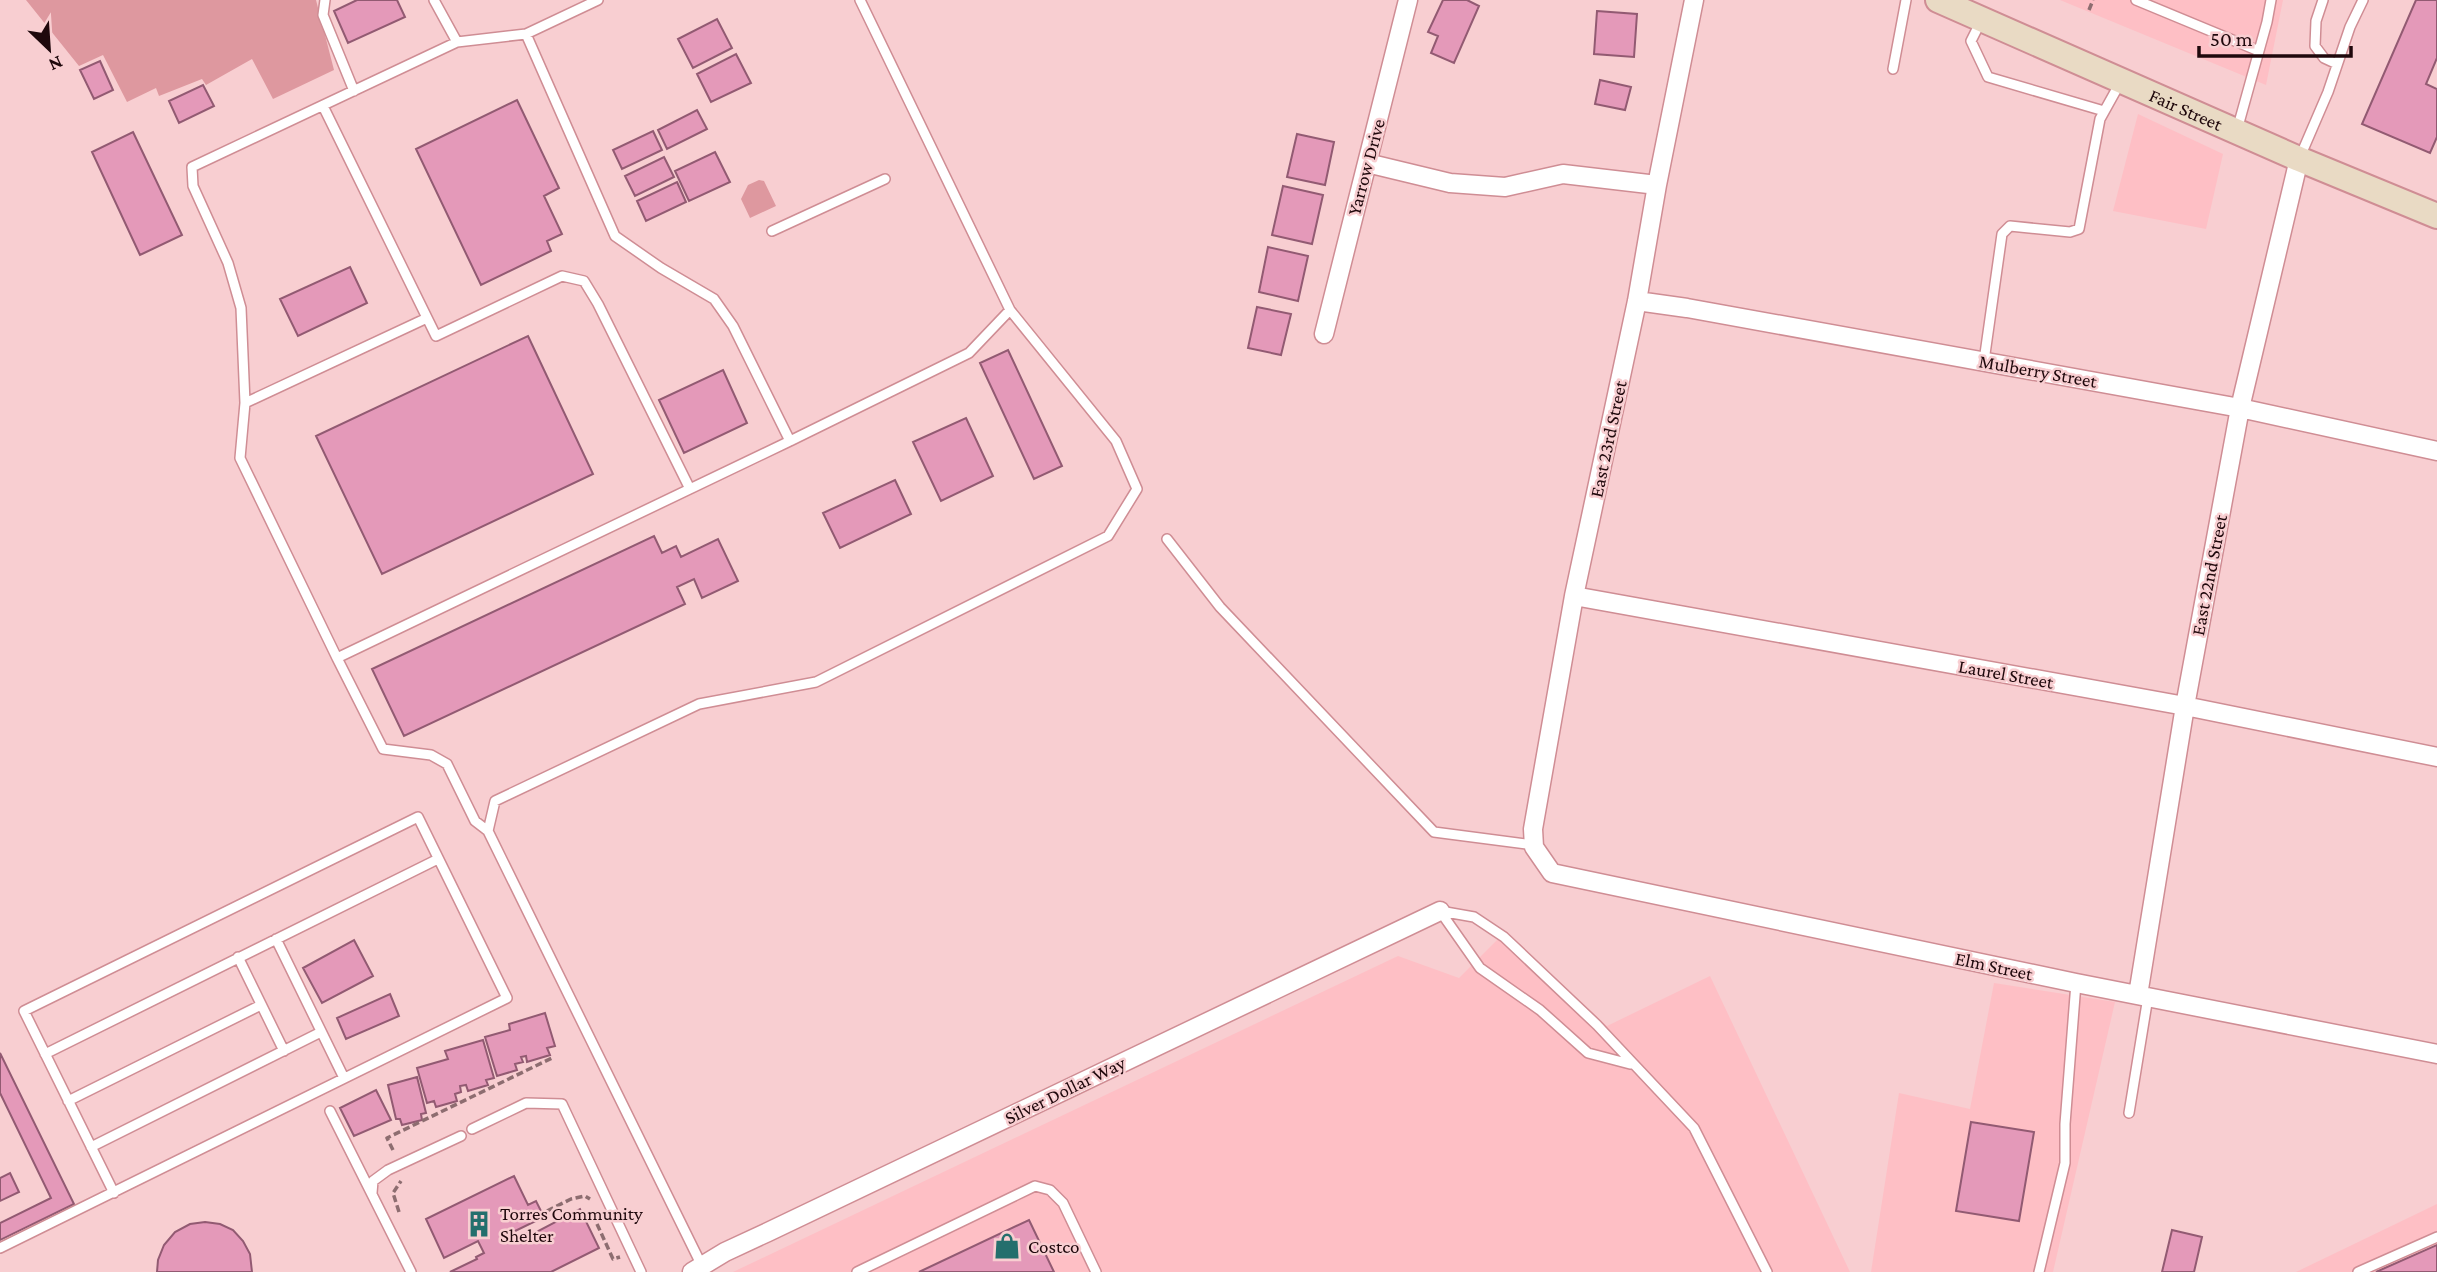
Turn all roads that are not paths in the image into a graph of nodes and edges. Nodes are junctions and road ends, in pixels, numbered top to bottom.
1 (325, 0) edge
2 (435, 0) edge
3 (598, 0) edge
4 (860, 0) edge
5 (1408, 0) edge
6 (1694, 0) edge
7 (1906, 0) edge
8 (1940, 0) edge
9 (2136, 0) edge
10 (2271, 0) edge
11 (2323, 0) edge
12 (2363, 0) edge
13 (1981, 19) junction
14 (526, 34) junction
15 (457, 42) junction
16 (2259, 51) junction
17 (2337, 64) junction
18 (1893, 69) dead end
19 (2121, 80) junction
20 (354, 91) junction
21 (323, 106) junction
22 (2104, 111) junction
23 (2237, 131) junction
24 (2299, 159) junction
25 (1367, 163) junction
26 (885, 179) dead end
27 (1657, 185) junction
28 (2437, 216) edge
29 (772, 231) dead end
30 (1637, 301) junction
31 (1010, 310) junction
32 (427, 318) junction
33 (1324, 334) dead end
34 (1984, 361) junction
35 (245, 403) junction
36 (2241, 408) junction
37 (790, 441) junction
38 (2437, 451) edge
39 (690, 489) junction
40 (1167, 539) dead end
41 (1574, 596) junction
42 (337, 658) junction
43 (2185, 706) junction
44 (2437, 757) edge
45 (488, 831) junction
46 (1534, 845) junction
47 (438, 859) junction
48 (1440, 911) junction
49 (275, 939) junction
50 (238, 957) junction
51 (2076, 983) junction
52 (2143, 996) junction
53 (261, 1005) junction
54 (321, 1032) junction
55 (284, 1051) junction
56 (45, 1054) junction
57 (2437, 1054) edge
58 (1632, 1064) junction
59 (344, 1078) junction
60 (68, 1101) junction
61 (330, 1111) dead end
62 (2129, 1113) dead end
63 (472, 1129) dead end
64 (461, 1136) dead end
65 (91, 1147) junction
66 (114, 1193) junction
67 (372, 1194) junction
68 (2437, 1237) edge
69 (0, 1248) edge
70 (697, 1269) edge
71 (411, 1272) edge
72 (641, 1272) edge
73 (857, 1272) edge
74 (1096, 1272) edge
75 (1767, 1272) edge
76 (2039, 1272) edge
77 (2358, 1272) edge

1 - 20 lane
2 - 15 lane
3 - 14 lane
4 - 31 lane
5 - 25 street, Yarrow Drive
6 - 27 street, East 23rd Street
7 - 18 lane
8 - 13 street, Fair Street
9 - 16 lane
10 - 16 lane
11 - 17 lane
12 - 17 lane
13 - 19 street, Fair Street
13 - 22 lane
14 - 15 lane
14 - 37 lane
15 - 20 lane
16 - 23 lane
17 - 24 lane
19 - 22 lane
19 - 23 street, Fair Street
20 - 21 lane
21 - 32 lane
21 - 35 lane
22 - 34 lane
23 - 24 street, Fair Street
24 - 28 street, Fair Street
24 - 36 street, East 22nd Street
25 - 27 street
25 - 33 street, Yarrow Drive
26 - 29 lane
27 - 30 street, East 23rd Street
30 - 34 street, Mulberry Street
30 - 41 street, East 23rd Street
31 - 37 lane
31 - 45 lane
32 - 35 lane
32 - 39 lane
34 - 36 street, Mulberry Street
35 - 42 lane
36 - 38 street, Mulberry Street
36 - 43 street, East 22nd Street
37 - 39 lane
39 - 42 lane
40 - 46 lane
41 - 43 street, Laurel Street
41 - 46 street, East 23rd Street
42 - 45 lane
43 - 44 street, Laurel Street
43 - 52 street, East 22nd Street
45 - 70 lane
46 - 51 street, Elm Street
47 - 49 lane
47 - 56 lane
47 - 59 lane
48 - 58 lane
48 - 58 lane
48 - 70 street, Silver Dollar Way
49 - 50 lane
49 - 54 lane
50 - 53 lane
50 - 56 lane
51 - 52 street, Elm Street
51 - 76 lane
52 - 57 street, Elm Street
52 - 62 lane
53 - 55 lane
53 - 60 lane
54 - 55 lane
54 - 59 lane
55 - 65 lane
56 - 60 lane
58 - 75 lane
59 - 66 lane
60 - 65 lane
61 - 67 lane
63 - 72 lane
64 - 67 lane
65 - 66 lane
66 - 69 lane
67 - 71 lane
68 - 77 lane
73 - 74 lane

